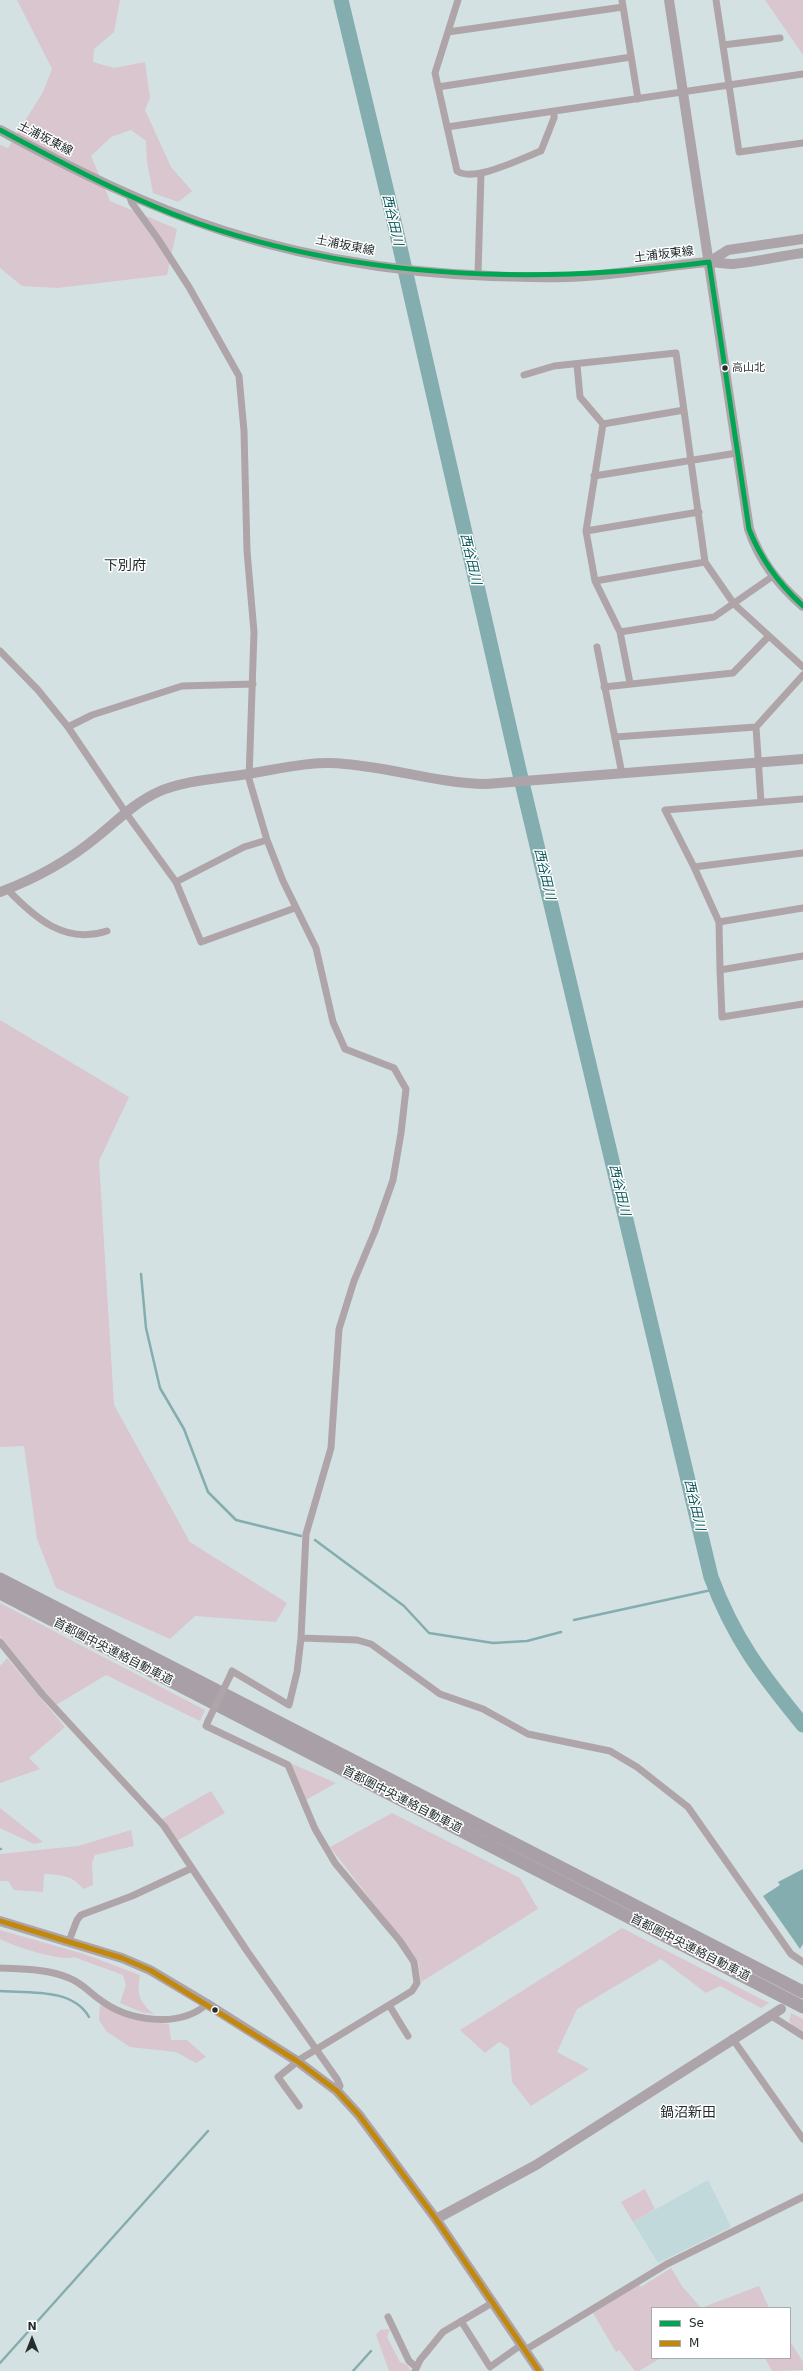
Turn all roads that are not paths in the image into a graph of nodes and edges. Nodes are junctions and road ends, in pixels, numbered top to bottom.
1 (458, 0) edge
2 (669, 0) edge
3 (716, 0) edge
4 (623, 3) edge
5 (448, 32) junction
6 (780, 38) dead end
7 (723, 45) junction
8 (631, 57) junction
9 (803, 74) edge
10 (729, 85) junction
11 (438, 87) junction
12 (683, 92) junction
13 (638, 99) junction
14 (554, 111) junction
15 (447, 127) junction
16 (0, 130) edge
17 (803, 143) edge
18 (482, 174) junction
19 (129, 195) junction
20 (803, 239) edge
21 (803, 253) edge
22 (709, 262) junction
23 (478, 274) junction
24 (577, 365) junction
25 (524, 375) dead end
26 (684, 410) junction
27 (603, 424) junction
28 (737, 453) junction
29 (692, 459) junction
30 (594, 476) junction
31 (699, 512) junction
32 (586, 531) junction
33 (705, 562) junction
34 (773, 576) junction
35 (595, 581) junction
36 (734, 604) junction
37 (803, 606) edge
38 (620, 632) junction
39 (768, 637) junction
40 (597, 647) dead end
41 (0, 651) edge
42 (803, 667) edge
43 (803, 675) edge
44 (630, 683) junction
45 (252, 684) junction
46 (604, 687) junction
47 (68, 727) junction
48 (756, 727) junction
49 (615, 738) junction
50 (803, 759) edge
51 (758, 764) junction
52 (249, 774) junction
53 (622, 774) junction
54 (803, 799) edge
55 (761, 802) junction
56 (126, 813) junction
57 (267, 840) junction
58 (803, 853) edge
59 (694, 867) junction
60 (176, 882) junction
61 (4, 890) edge
62 (295, 908) junction
63 (803, 908) edge
64 (719, 922) junction
65 (107, 931) dead end
66 (803, 956) edge
67 (720, 970) junction
68 (803, 1004) edge
69 (0, 1579) edge
70 (0, 1593) edge
71 (301, 1638) junction
72 (0, 1642) edge
73 (192, 1868) junction
74 (0, 1921) edge
75 (69, 1941) junction
76 (803, 1962) edge
77 (0, 1968) edge
78 (803, 1992) edge
79 (207, 2004) junction
80 (389, 2005) junction
81 (803, 2007) edge
82 (781, 2009) dead end
83 (770, 2015) junction
84 (408, 2036) dead end
85 (803, 2036) edge
86 (732, 2038) junction
87 (317, 2049) junction
88 (297, 2061) junction
89 (336, 2091) junction
90 (299, 2106) dead end
91 (803, 2139) edge
92 (803, 2197) edge
93 (436, 2219) junction
94 (492, 2303) junction
95 (388, 2317) dead end
96 (461, 2321) junction
97 (523, 2347) junction
98 (416, 2369) edge
99 (539, 2371) edge

1 - 5 street
2 - 12 street
3 - 7 street
4 - 5 street
4 - 8 street
5 - 11 street
6 - 7 street
7 - 10 street
8 - 11 street
8 - 13 street
9 - 10 street
10 - 12 street
10 - 17 street
11 - 15 street
12 - 13 street
12 - 22 street
13 - 14 street
14 - 15 street
14 - 18 street
15 - 18 street
16 - 19 street, 土浦坂東線
18 - 23 street
19 - 23 street, 土浦坂東線
19 - 45 street
20 - 22 street, 土浦坂東線
21 - 22 street, 土浦坂東線
22 - 23 street, 土浦坂東線
22 - 28 street
24 - 25 street
24 - 26 street
24 - 27 street
26 - 27 street
26 - 29 street
27 - 30 street
28 - 29 street
28 - 34 street
29 - 30 street
29 - 31 street
30 - 32 street
31 - 32 street
31 - 33 street
32 - 35 street
33 - 35 street
33 - 36 street
34 - 36 street
34 - 37 street
35 - 38 street
36 - 38 street
36 - 39 street
38 - 44 street
39 - 42 street
39 - 44 street
40 - 46 street
41 - 47 street
43 - 48 street
44 - 46 street
45 - 47 street
45 - 52 street
46 - 49 street
47 - 56 street
48 - 49 street
48 - 51 street
49 - 53 street
50 - 51 street
51 - 53 street
51 - 55 street
52 - 53 street
52 - 56 street
52 - 57 street
54 - 55 street
55 - 59 street
56 - 60 street
56 - 61 street
57 - 60 street
57 - 62 street
58 - 59 street
59 - 64 street
60 - 62 street
61 - 65 street
62 - 71 street
63 - 64 street
64 - 67 street
66 - 67 street
67 - 68 street
69 - 78 highway, 首都圏中央連絡自動車道
70 - 81 highway, 首都圏中央連絡自動車道
71 - 76 street
71 - 80 street, bridge
72 - 73 street
73 - 75 street
73 - 87 street
74 - 75 street
75 - 79 street
77 - 79 street
79 - 88 street
80 - 84 street
80 - 87 street
82 - 83 street
83 - 85 street
83 - 86 street
86 - 91 street
86 - 93 street
87 - 88 street
87 - 89 street
88 - 89 street
88 - 90 street
89 - 93 street
92 - 97 street
93 - 94 street
94 - 96 street
94 - 97 street
95 - 98 street
96 - 97 street
96 - 98 street
97 - 99 street

